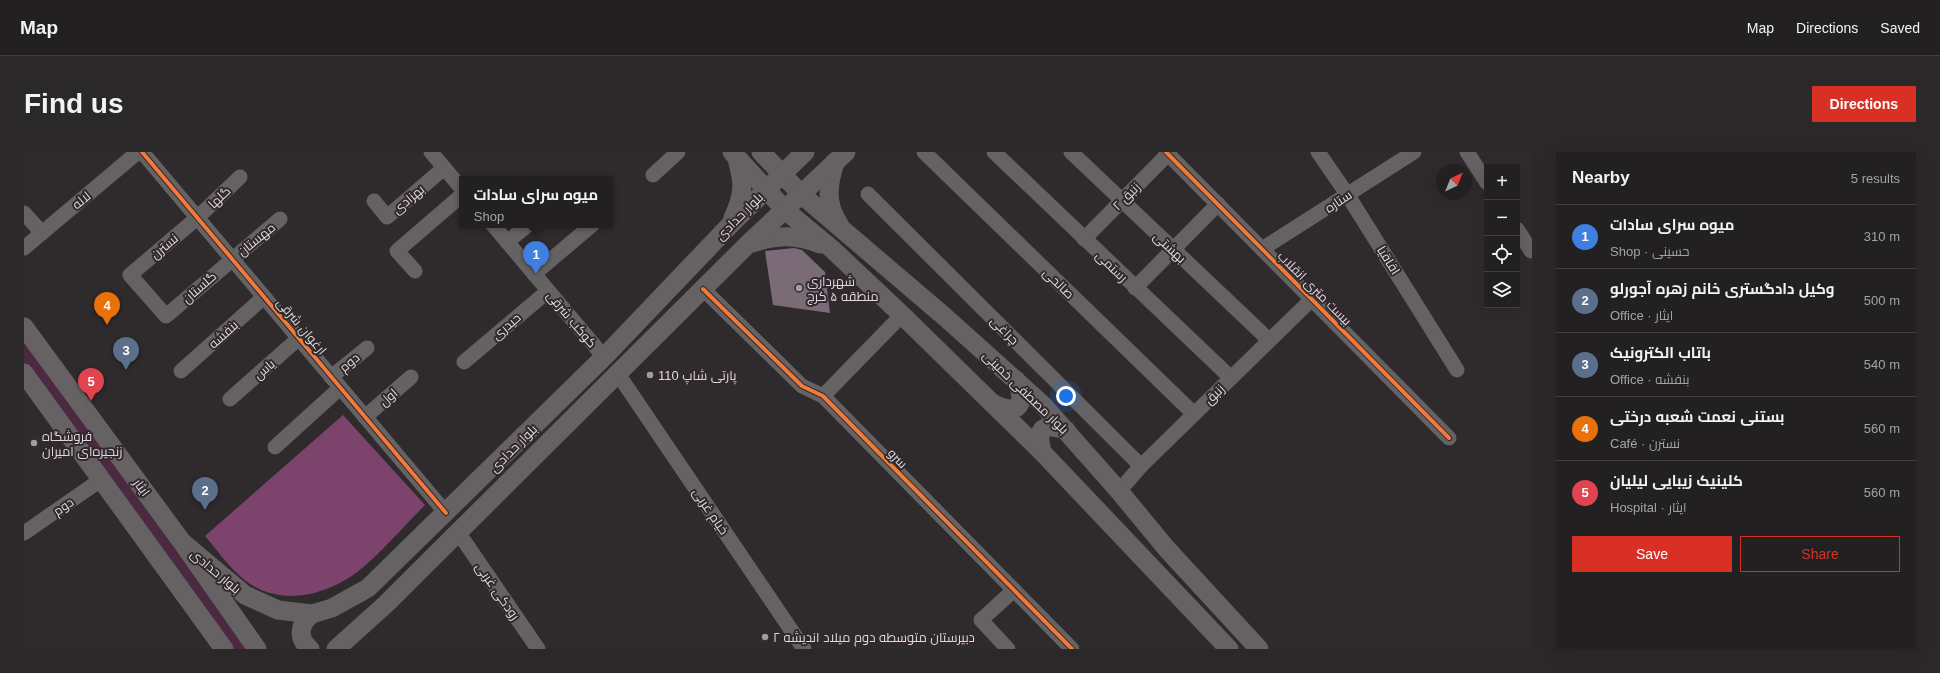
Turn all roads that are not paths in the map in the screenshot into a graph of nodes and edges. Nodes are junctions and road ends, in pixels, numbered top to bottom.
1 (138, 152) edge
2 (142, 152) edge
3 (431, 152) edge
4 (678, 152) edge
5 (761, 152) edge
6 (805, 152) edge
7 (924, 152) edge
8 (994, 152) edge
9 (1071, 152) edge
10 (1318, 152) edge
11 (1414, 152) edge
12 (1467, 152) edge
13 (1167, 153) edge
14 (734, 154) edge
15 (841, 157) edge
16 (444, 168) junction
17 (782, 174) junction
18 (653, 175) dead end
19 (240, 177) dead end
20 (1484, 178) edge
21 (459, 186) edge
22 (765, 189) junction
23 (868, 194) dead end
24 (1348, 194) junction
25 (802, 195) junction
26 (459, 198) edge
27 (374, 201) dead end
28 (1121, 201) junction
29 (1218, 204) junction
30 (785, 210) junction
31 (24, 213) edge
32 (197, 218) junction
33 (280, 219) dead end
34 (730, 224) junction
35 (495, 228) edge
36 (524, 228) edge
37 (588, 228) edge
38 (42, 233) junction
39 (1520, 234) edge
40 (847, 235) junction
41 (1084, 239) junction
42 (507, 242) junction
43 (748, 244) junction
44 (24, 248) edge
45 (832, 249) junction
46 (1262, 249) junction
47 (1173, 250) junction
48 (1531, 250) dead end
49 (232, 259) junction
50 (415, 271) dead end
51 (534, 274) junction
52 (1135, 288) junction
53 (703, 289) junction
54 (548, 291) junction
55 (264, 297) junction
56 (1312, 299) junction
57 (902, 315) junction
58 (166, 316) joint
59 (24, 327) edge
60 (299, 338) junction
61 (1270, 340) junction
62 (367, 348) dead end
63 (604, 357) junction
64 (464, 362) dead end
65 (1457, 370) dead end
66 (181, 371) dead end
67 (24, 373) edge
68 (618, 374) junction
69 (412, 377) dead end
70 (1231, 378) junction
71 (1016, 380) junction
72 (336, 382) junction
73 (823, 396) junction
74 (230, 399) dead end
75 (994, 404) junction
76 (1194, 414) junction
77 (365, 417) junction
78 (1066, 430) junction
79 (1449, 438) dead end
80 (274, 447) dead end
81 (1042, 452) junction
82 (1141, 466) junction
83 (102, 479) junction
84 (1119, 491) junction
85 (446, 513) junction
86 (458, 532) junction
87 (24, 533) edge
88 (182, 542) junction
89 (1014, 590) junction
90 (312, 614) junction
91 (224, 649) edge
92 (257, 649) edge
93 (310, 649) edge
94 (336, 649) edge
95 (538, 649) edge
96 (804, 649) edge
97 (1008, 649) edge
98 (1072, 649) edge
99 (1229, 649) edge
100 (1259, 649) edge

1 - 38 street, لاله
2 - 32 street, ارغوان شرقی
3 - 16 street
4 - 18 street
5 - 17 main road, بلوار مصطفی خمینی
6 - 17 main road, بلوار حدادی
7 - 76 street, صالحی
8 - 41 street, رستمی
9 - 28 street, بهشتی
10 - 24 street, اقاقیا
11 - 24 street, ستاره
12 - 20 street
13 - 28 street, زنبق ۲
13 - 29 street, بیست متری انقلاب
14 - 22 main road
14 - 34 main road
15 - 25 main road, بلوار حدادی
15 - 40 main road
16 - 21 street
16 - 27 street, بهزادی
17 - 22 main road, بلوار حدادی
17 - 25 main road, بلوار مصطفی خمینی
19 - 32 street, گلها
22 - 30 main road
22 - 34 main road, بلوار حدادی
23 - 82 street, چراغی
24 - 46 street, ستاره
24 - 65 street, اقاقیا
25 - 30 main road, بلوار حدادی
25 - 40 main road, بلوار مصطفی خمینی
26 - 50 street
28 - 41 street, زنبق ۲
28 - 47 street, بهشتی
29 - 46 street, بیست متری انقلاب
29 - 47 street
30 - 43 main road, بلوار حدادی
30 - 45 main road
31 - 38 street
32 - 49 street, ارغوان شرقی
32 - 58 street, نسترن
33 - 49 street, مهستان
34 - 63 main road, بلوار حدادی
35 - 42 street, کوکب شرقی
36 - 42 street
37 - 51 street
38 - 44 street, لاله
39 - 48 street
40 - 71 main road, بلوار مصطفی خمینی
41 - 52 street, رستمی
42 - 51 street, کوکب شرقی
43 - 45 main road
43 - 53 main road, بلوار حدادی
45 - 57 main road
46 - 56 street, بیست متری انقلاب
47 - 52 street
47 - 61 street, بهشتی
49 - 55 street, ارغوان شرقی
49 - 58 street, گلستان
51 - 54 street, کوکب شرقی
52 - 70 street, رستمی
53 - 68 main road, بلوار حدادی
53 - 73 street, سرو
54 - 63 street, کوکب شرقی
54 - 64 street, حیدری
55 - 60 street, ارغوان شرقی
55 - 66 street, بنفشه
56 - 61 street, زنبق
56 - 79 street, بیست متری انقلاب
57 - 73 street
57 - 75 main road
59 - 88 main road, ایثار
60 - 72 street, ارغوان شرقی
60 - 74 street, یاس
61 - 70 street, زنبق
62 - 72 street, دوم
63 - 85 main road, بلوار حدادی
67 - 83 main road
68 - 86 main road, بلوار حدادی
68 - 96 street, خیام غربی
69 - 77 street, اول
70 - 76 street, زنبق
71 - 75 main road
71 - 78 main road, بلوار مصطفی خمینی
72 - 77 street, ارغوان شرقی
72 - 80 street
73 - 89 street, سرو
75 - 81 main road
76 - 82 street, زنبق
77 - 85 street, ارغوان شرقی
78 - 81 main road
78 - 84 main road, بلوار مصطفی خمینی
81 - 99 main road
82 - 84 street, زنبق
83 - 87 street, دوم
83 - 91 main road
84 - 100 main road, بلوار مصطفی خمینی
85 - 90 main road, بلوار حدادی
86 - 94 main road, بلوار حدادی
86 - 95 street, رودکی غربی
88 - 90 main road, بلوار حدادی
88 - 92 main road, ایثار
89 - 97 street
89 - 98 street, سرو
90 - 93 main road

